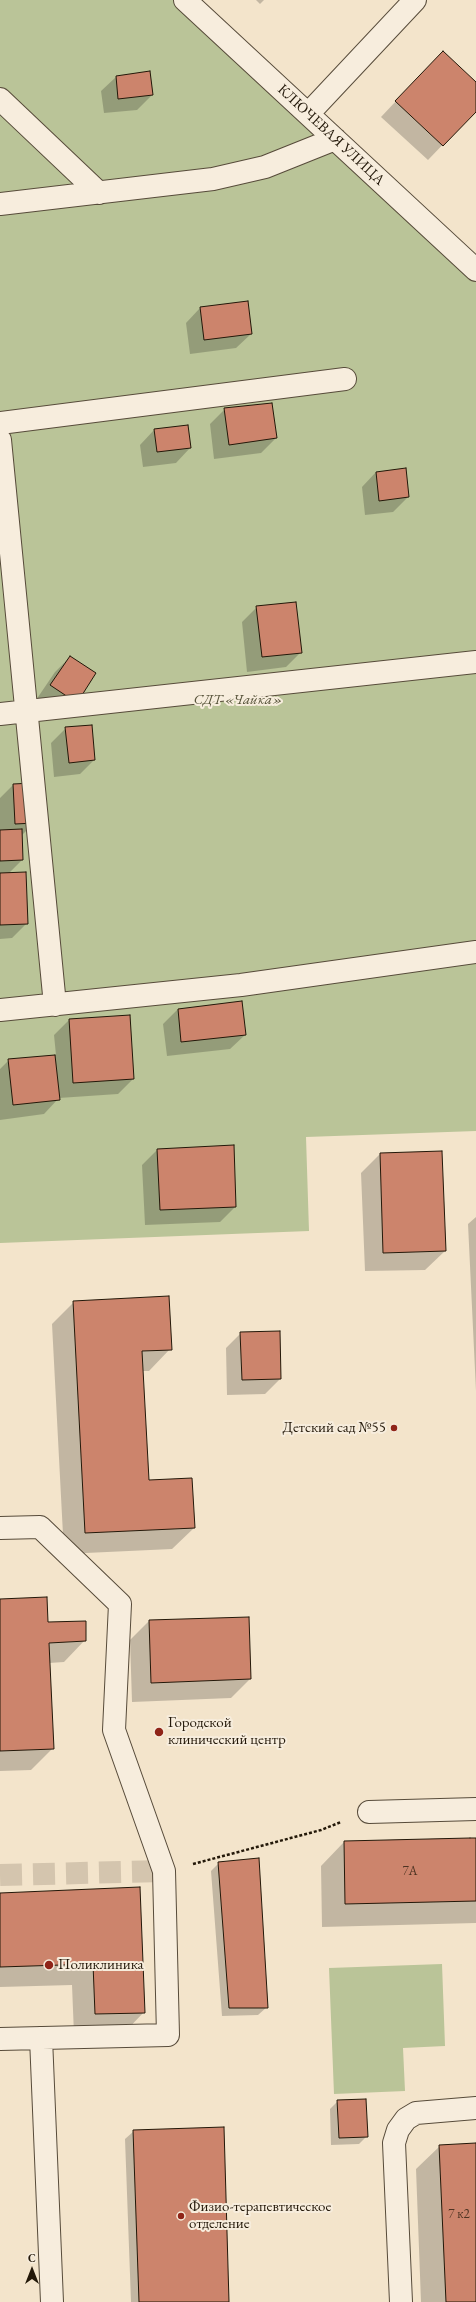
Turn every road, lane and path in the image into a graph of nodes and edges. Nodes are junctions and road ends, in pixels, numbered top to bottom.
1 (185, 0) edge
2 (415, 0) edge
3 (0, 100) edge
4 (308, 114) junction
5 (335, 140) junction
6 (99, 193) junction
7 (0, 204) edge
8 (476, 270) edge
9 (345, 379) dead end
10 (0, 423) edge
11 (0, 440) edge
12 (476, 662) edge
13 (27, 712) junction
14 (0, 714) edge
15 (476, 952) edge
16 (55, 1006) junction
17 (0, 1010) edge
18 (0, 1528) edge
19 (476, 1809) edge
20 (369, 1812) joint
21 (164, 1871) junction
22 (41, 2038) junction
23 (0, 2039) edge
24 (476, 2108) edge
25 (52, 2302) edge
26 (400, 2302) edge

1 - 4 street, КЛЮЧЕВАЯ УЛИЦА
2 - 4 street
3 - 6 street
4 - 5 street, КЛЮЧЕВАЯ УЛИЦА
5 - 6 street
5 - 8 street, КЛЮЧЕВАЯ УЛИЦА
6 - 7 street
9 - 10 street
11 - 13 street
12 - 13 street
13 - 14 street
13 - 16 street
15 - 16 street
16 - 17 street
18 - 21 street
19 - 20 street
20 - 21 path
21 - 22 street
22 - 23 street
22 - 25 street
24 - 26 street

